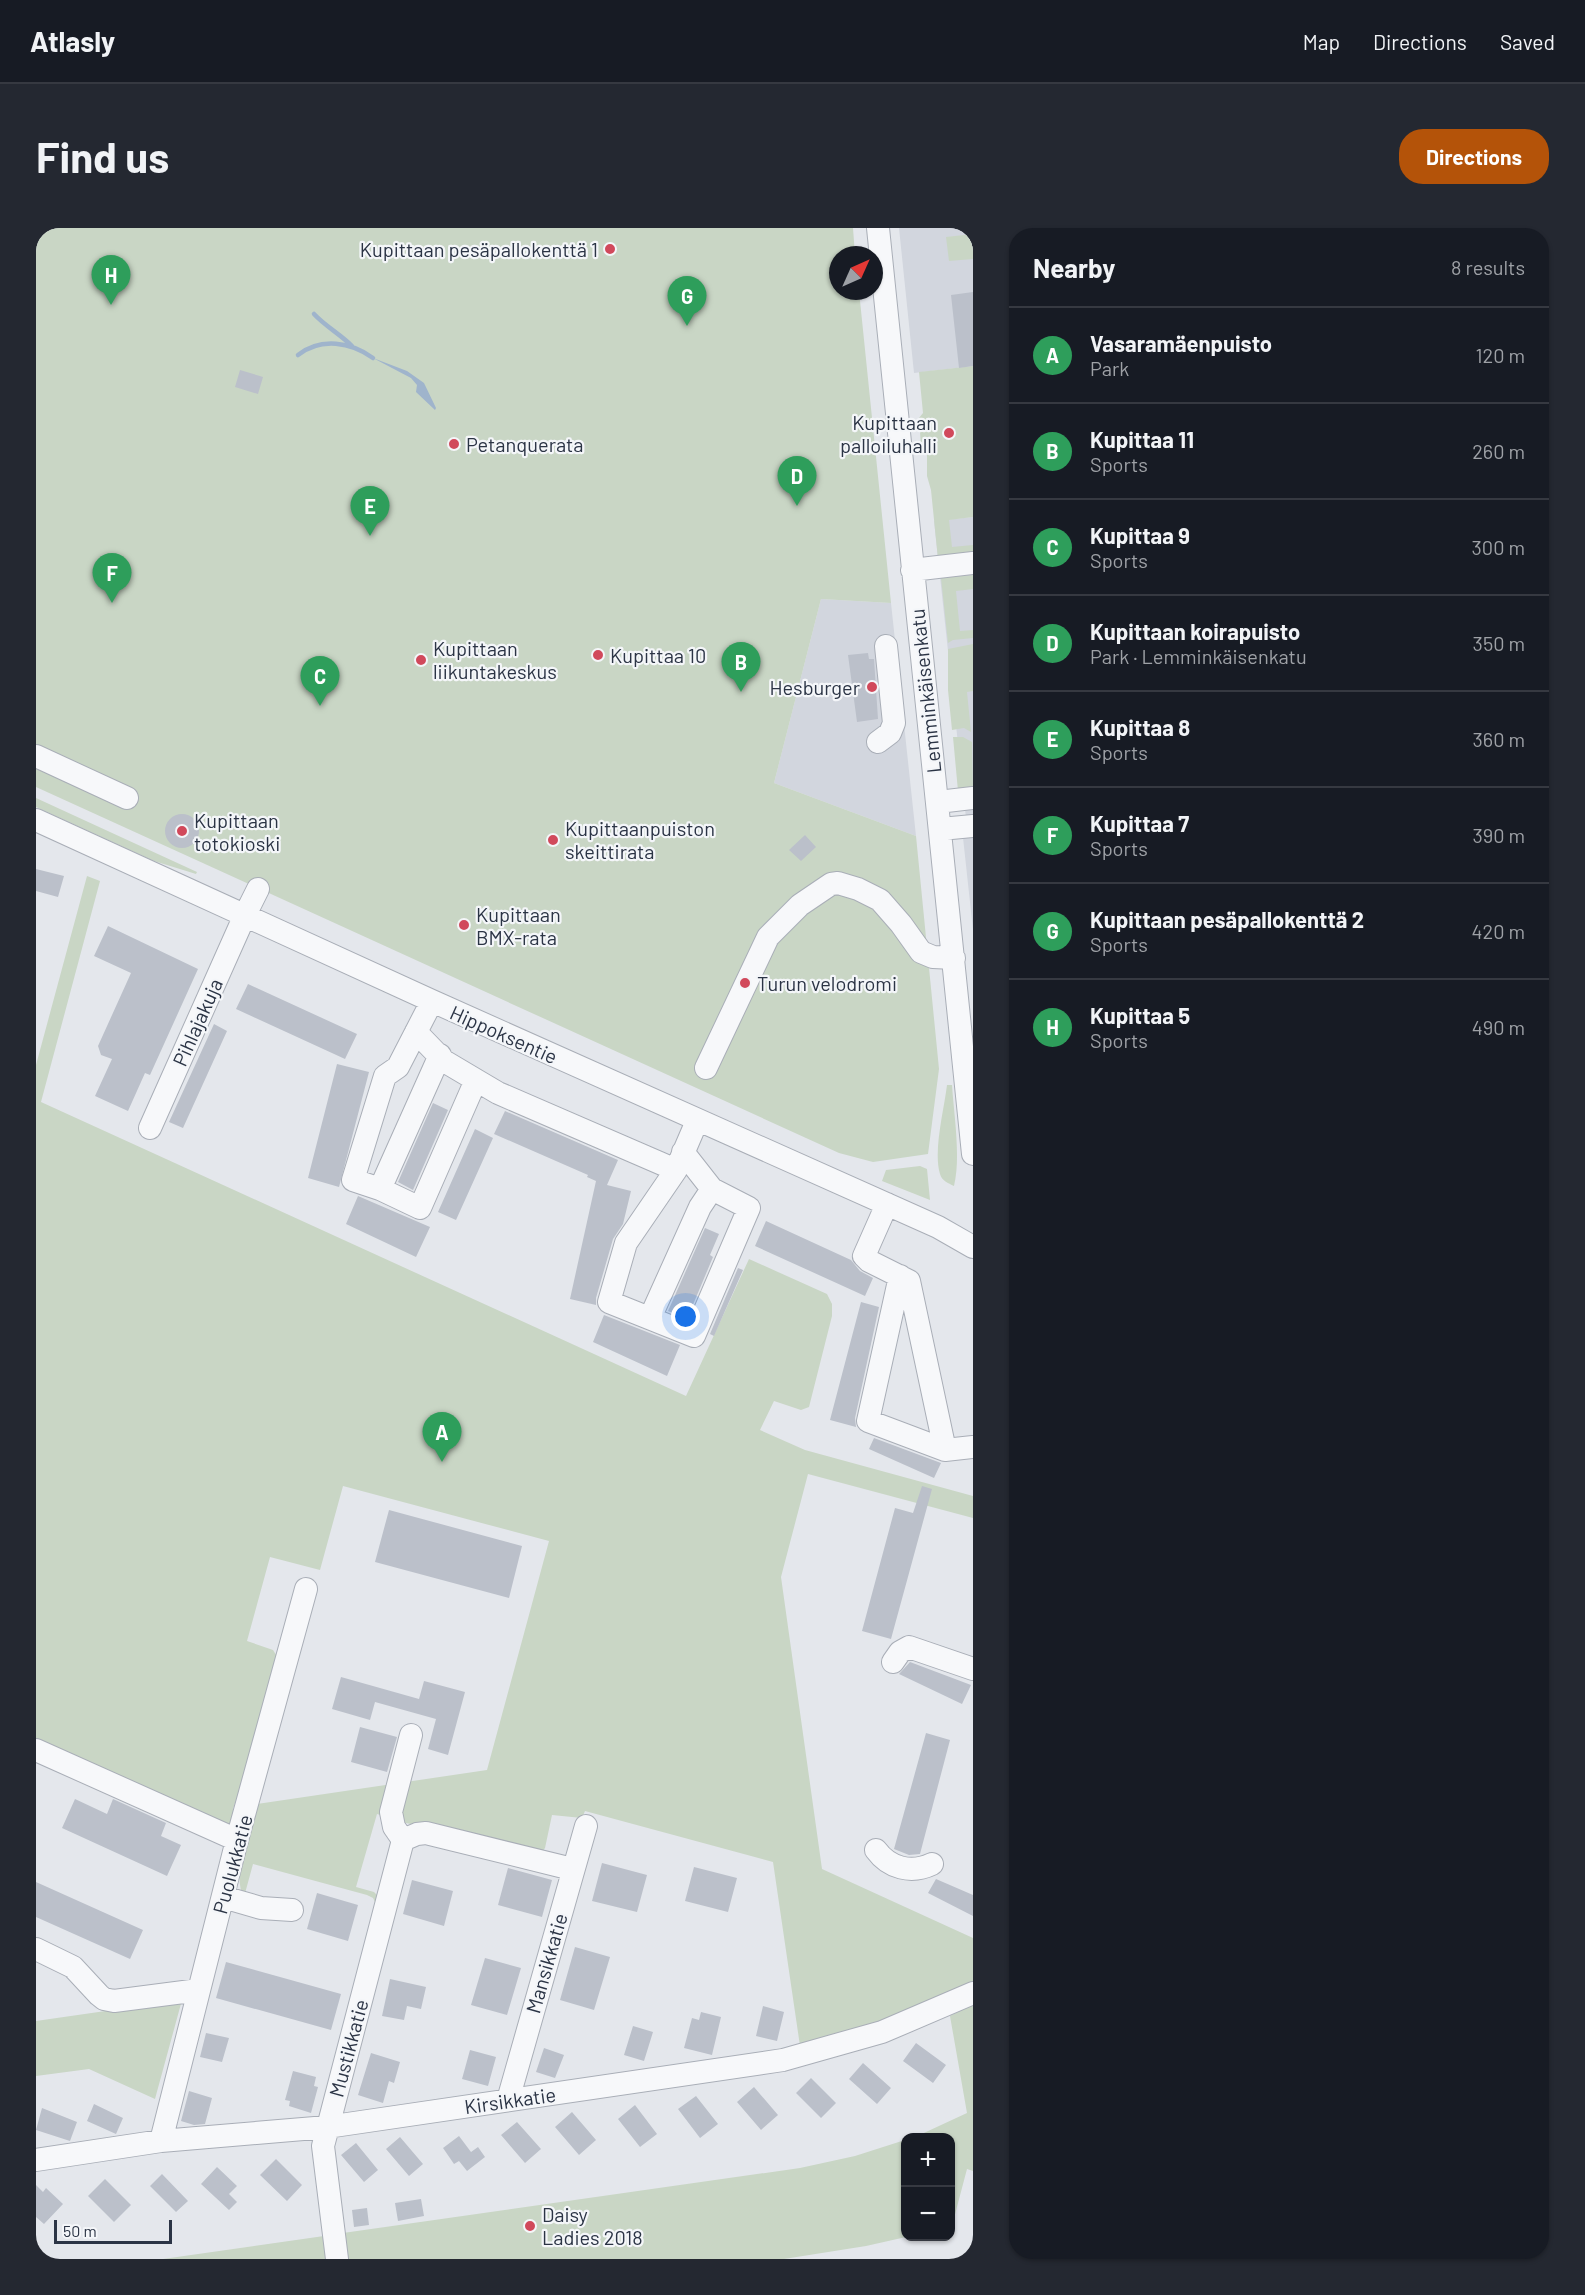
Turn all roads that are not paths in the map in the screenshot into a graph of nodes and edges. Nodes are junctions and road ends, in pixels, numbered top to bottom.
1 (878, 228) edge
2 (973, 563) edge
3 (912, 570) junction
4 (886, 646) dead end
5 (878, 742) dead end
6 (36, 756) edge
7 (127, 798) dead end
8 (973, 798) edge
9 (938, 802) junction
10 (36, 820) edge
11 (973, 826) edge
12 (941, 829) junction
13 (258, 888) dead end
14 (244, 915) junction
15 (954, 958) junction
16 (432, 1001) junction
17 (416, 1032) junction
18 (969, 1054) edge
19 (440, 1056) junction
20 (706, 1068) dead end
21 (476, 1080) junction
22 (697, 1121) junction
23 (150, 1128) dead end
24 (973, 1154) edge
25 (680, 1161) junction
26 (380, 1189) junction
27 (712, 1189) junction
28 (887, 1204) junction
29 (973, 1246) edge
30 (900, 1276) junction
31 (650, 1318) junction
32 (973, 1447) edge
33 (945, 1450) junction
34 (306, 1589) dead end
35 (893, 1662) dead end
36 (973, 1669) edge
37 (411, 1736) dead end
38 (36, 1750) edge
39 (586, 1826) dead end
40 (237, 1840) junction
41 (403, 1840) junction
42 (876, 1850) dead end
43 (932, 1864) dead end
44 (572, 1869) junction
45 (223, 1897) junction
46 (292, 1910) dead end
47 (36, 1948) edge
48 (199, 1990) junction
49 (973, 1994) edge
50 (508, 2100) junction
51 (327, 2127) junction
52 (161, 2141) junction
53 (36, 2160) edge
54 (337, 2259) edge

1 - 3 street, Lemminkäisenkatu
2 - 3 street
3 - 9 street, Lemminkäisenkatu
4 - 5 street
6 - 7 street
8 - 9 street
9 - 12 street, Lemminkäisenkatu
10 - 14 street, Hippoksentie
11 - 12 street
12 - 15 street, Lemminkäisenkatu
13 - 14 street, Pihlajakuja
14 - 16 street, Hippoksentie
14 - 23 street, Pihlajakuja
15 - 18 street, Lemminkäisenkatu
15 - 20 street
16 - 17 street
16 - 22 street, Hippoksentie
17 - 19 street
17 - 26 street
18 - 24 street, Lemminkäisenkatu
19 - 21 street
19 - 26 street
21 - 25 street
21 - 26 street
22 - 25 street
22 - 28 street, Hippoksentie
25 - 27 street
25 - 31 street
27 - 31 street
27 - 31 street
28 - 29 street, Hippoksentie
28 - 30 street
30 - 33 street
30 - 33 street
32 - 33 street
34 - 40 street, Puolukkatie
35 - 36 street
37 - 41 street
38 - 40 street
39 - 44 street, Mansikkatie
40 - 45 street, Puolukkatie
41 - 44 street
41 - 51 street, Mustikkatie
42 - 43 street
44 - 50 street, Mansikkatie
45 - 46 street
45 - 48 street, Puolukkatie
47 - 48 street
48 - 52 street, Puolukkatie
49 - 50 street, Kirsikkatie
50 - 51 street, Kirsikkatie
51 - 52 street, Kirsikkatie
51 - 54 street, Mustikkatie
52 - 53 street, Kirsikkatie

